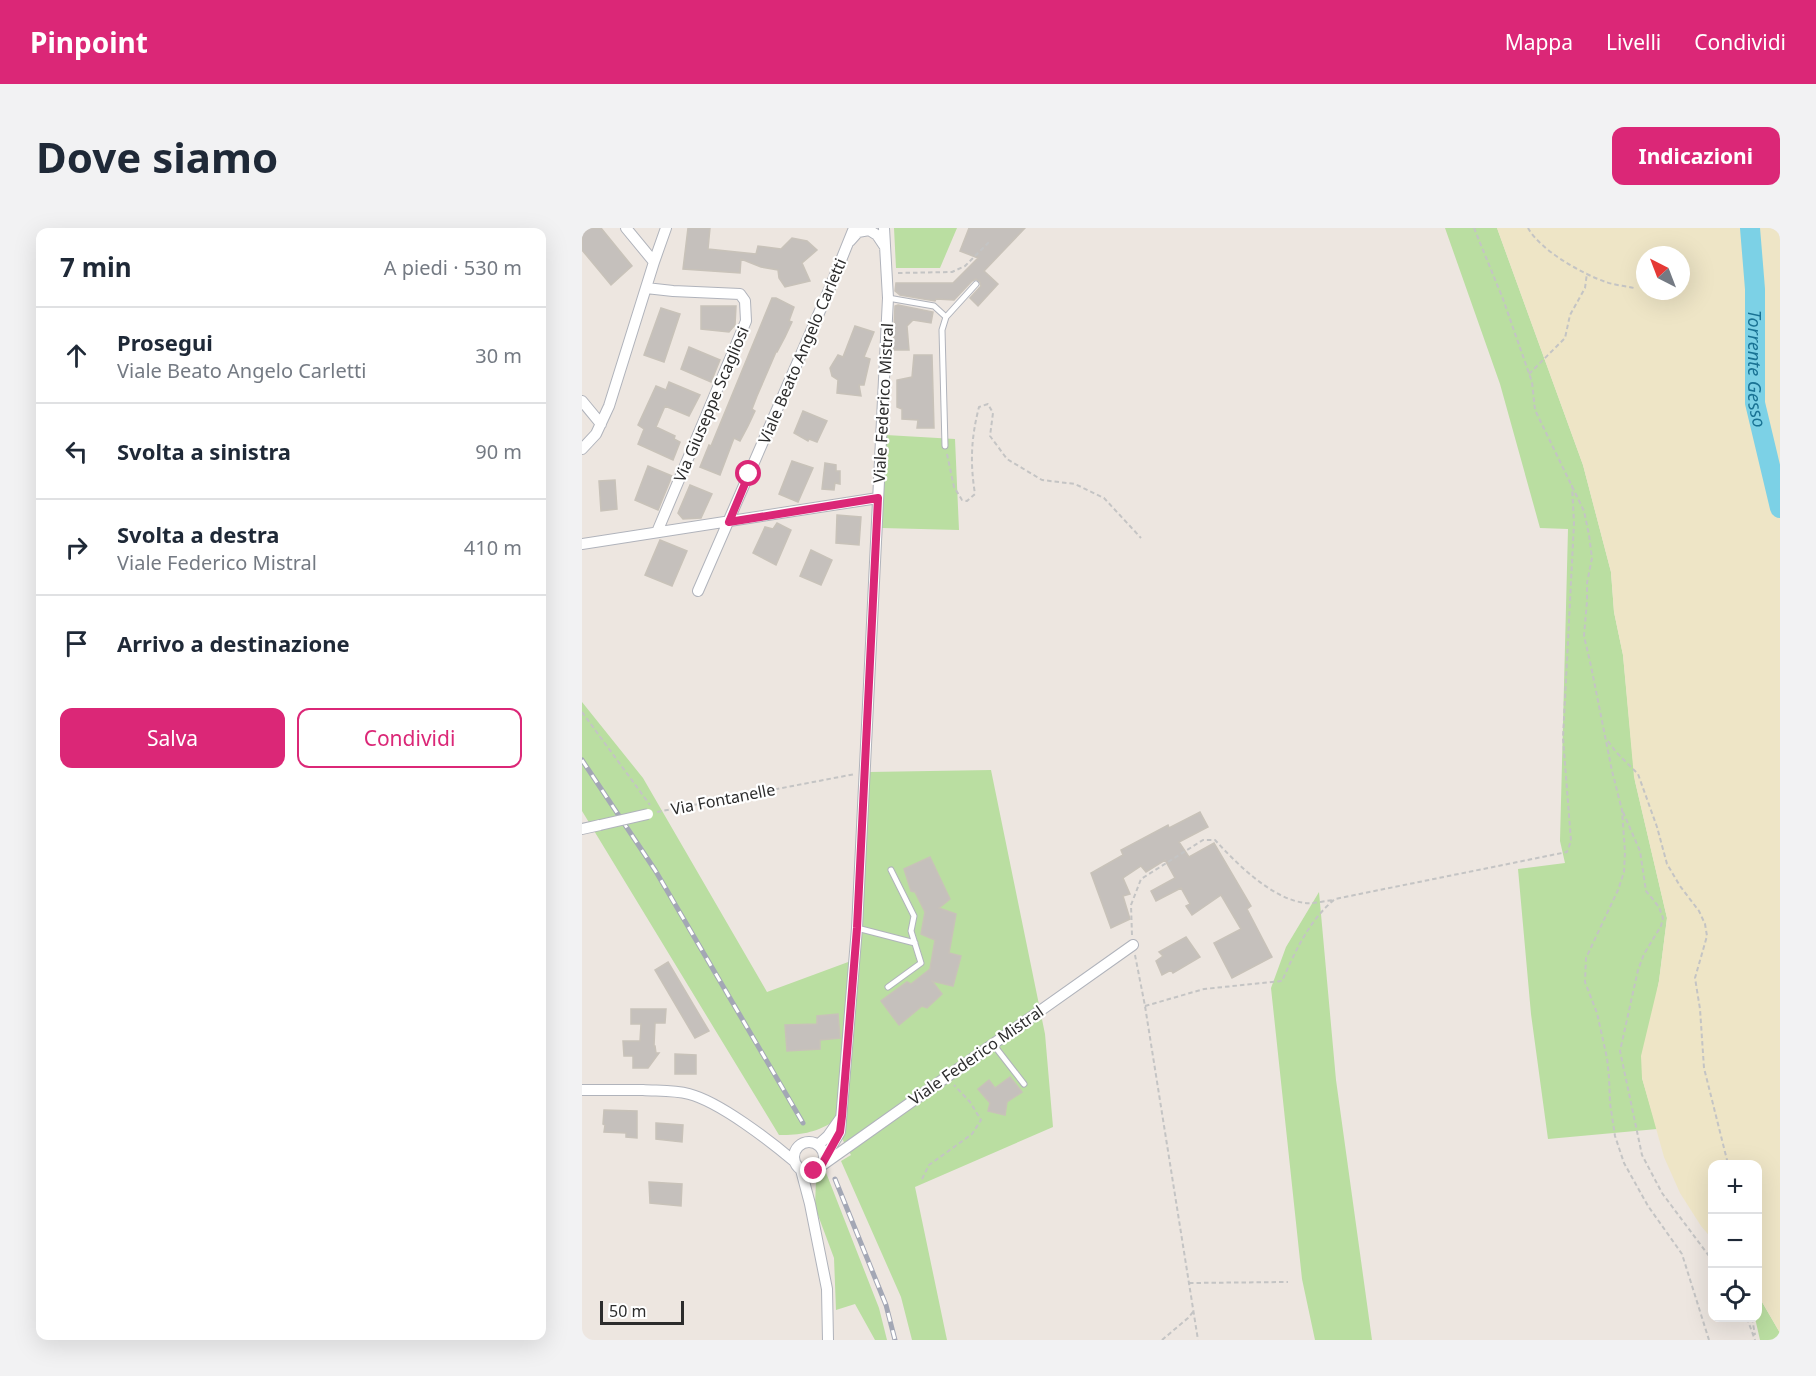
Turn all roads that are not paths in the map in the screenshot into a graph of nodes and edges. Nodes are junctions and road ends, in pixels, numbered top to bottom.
1 (626, 228) edge
2 (666, 228) edge
3 (854, 228) edge
4 (884, 228) edge
5 (848, 243) junction
6 (885, 247) junction
7 (654, 262) junction
8 (976, 284) dead end
9 (646, 288) junction
10 (888, 298) junction
11 (946, 317) junction
12 (582, 401) edge
13 (601, 424) junction
14 (945, 446) road end
15 (582, 449) edge
16 (878, 498) junction
17 (729, 522) junction
18 (657, 532) junction
19 (582, 544) edge
20 (698, 591) dead end
21 (652, 813) road end
22 (582, 829) edge
23 (891, 870) dead end
24 (857, 928) junction
25 (915, 943) junction
26 (1133, 945) road end
27 (888, 987) dead end
28 (993, 1044) junction
29 (1024, 1084) dead end
30 (582, 1089) edge
31 (842, 1116) junction
32 (773, 1143) junction
33 (802, 1144) junction
34 (818, 1145) junction
35 (819, 1165) junction
36 (798, 1166) junction
37 (810, 1204) junction
38 (828, 1340) edge

1 - 7 street
2 - 7 street
3 - 5 street, Viale Beato Angelo Carletti
4 - 6 street, Viale Federico Mistral
5 - 6 street, Viale Beato Angelo Carletti
5 - 17 street, Viale Beato Angelo Carletti
6 - 10 street, Viale Federico Mistral
7 - 9 street
8 - 11 lane
9 - 13 street
9 - 18 street, Via Giuseppe Scagliosi
10 - 11 lane
10 - 16 street, Viale Federico Mistral
11 - 14 lane
12 - 13 street
13 - 15 street
16 - 17 street
16 - 24 street, Viale Federico Mistral
17 - 18 street
17 - 20 street, Viale Beato Angelo Carletti
18 - 19 street
21 - 22 street, Via Fontanelle, bridge
23 - 25 lane
24 - 25 lane
24 - 31 street, Viale Federico Mistral
25 - 27 lane
26 - 28 street, Viale Federico Mistral
28 - 29 lane
28 - 35 street, Viale Federico Mistral
30 - 32 street
31 - 34 street
31 - 35 street, Viale Federico Mistral
32 - 33 street
32 - 36 street
33 - 34 street
33 - 36 street
34 - 35 street
35 - 36 street
35 - 37 street, Viale Federico Mistral
36 - 37 street, Viale Federico Mistral
37 - 38 street, Viale Federico Mistral

